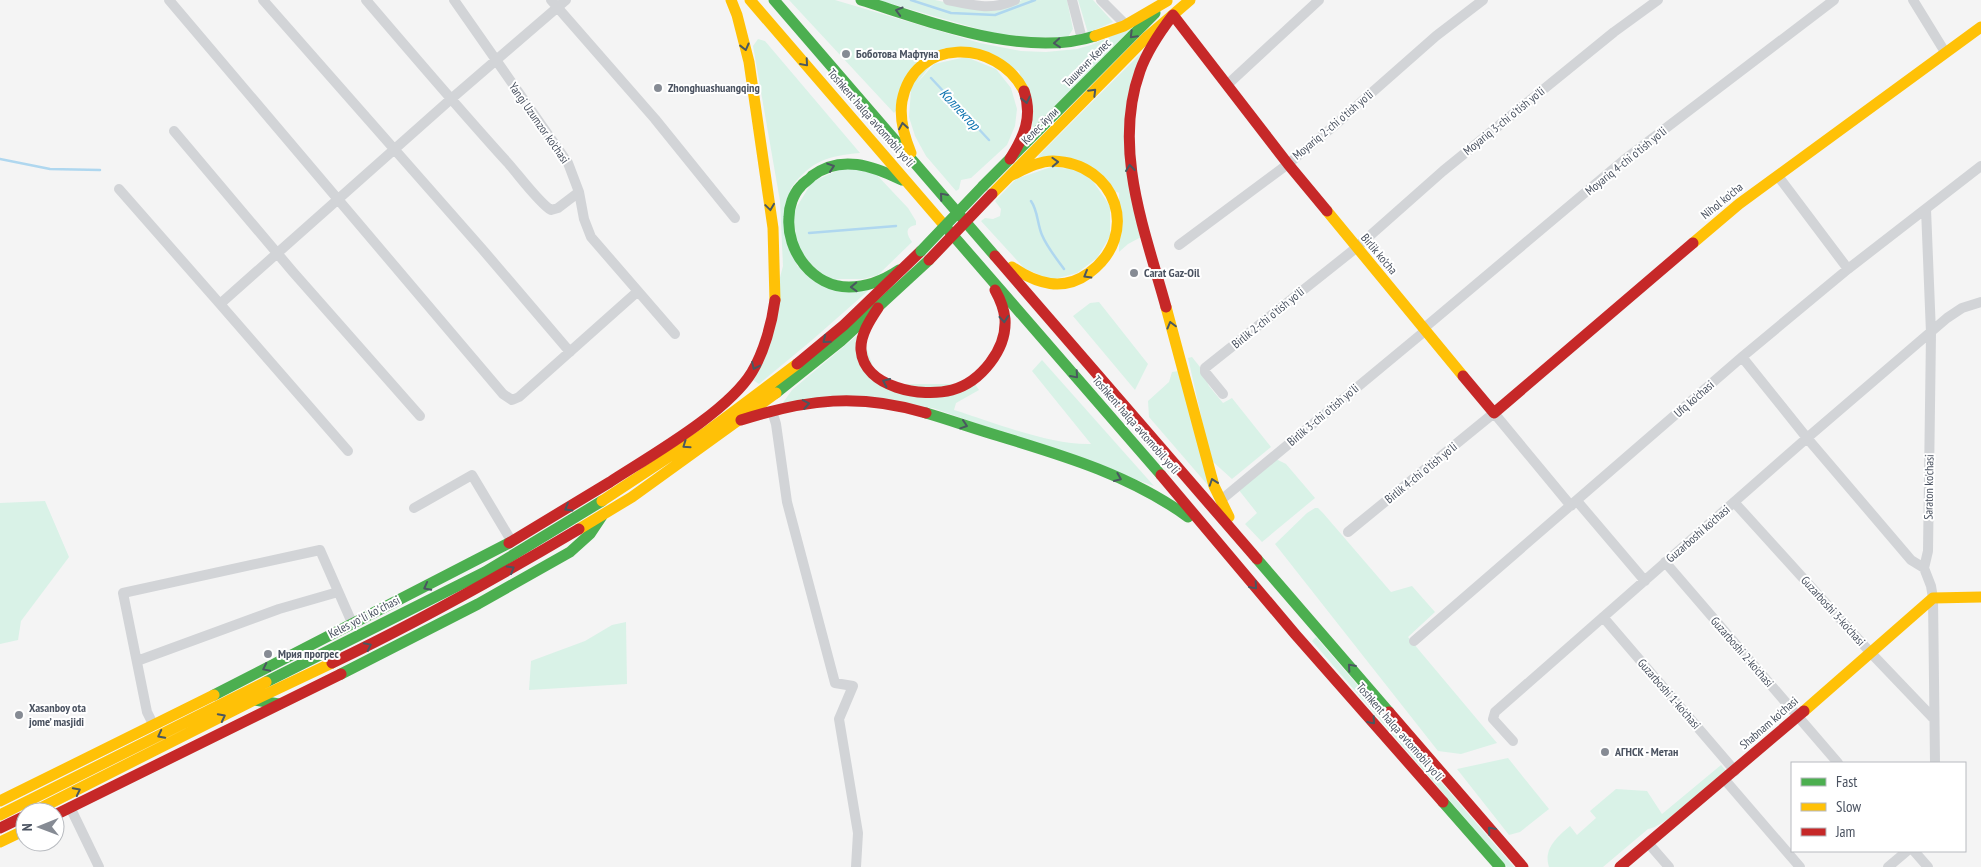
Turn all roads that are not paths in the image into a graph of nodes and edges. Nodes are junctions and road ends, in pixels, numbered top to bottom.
1 (169, 0) edge
2 (263, 0) edge
3 (366, 0) edge
4 (454, 0) edge
5 (566, 0) edge
6 (731, 0) edge
7 (750, 0) edge
8 (774, 0) edge
9 (861, 0) edge
10 (948, 0) edge
11 (1014, 0) edge
12 (1072, 0) edge
13 (1101, 0) edge
14 (1167, 0) edge
15 (1190, 0) edge
16 (1319, 0) edge
17 (1483, 0) edge
18 (1658, 0) edge
19 (1834, 0) edge
20 (1913, 0) edge
21 (554, 4) edge
22 (1173, 14) junction
23 (1126, 25) junction
24 (1981, 27) edge
25 (1082, 39) junction
26 (1945, 52) junction
27 (496, 62) junction
28 (1228, 85) junction
29 (451, 99) junction
30 (174, 131) dead end
31 (394, 150) junction
32 (1010, 160) junction
33 (1288, 164) junction
34 (1981, 166) edge
35 (921, 171) junction
36 (1010, 176) junction
37 (1778, 176) junction
38 (909, 184) junction
39 (119, 189) dead end
40 (988, 190) junction
41 (579, 192) junction
42 (338, 198) junction
43 (1926, 209) junction
44 (734, 218) dead end
45 (1180, 245) dead end
46 (1356, 248) junction
47 (278, 252) junction
48 (925, 255) junction
49 (998, 259) junction
50 (1848, 269) junction
51 (899, 270) junction
52 (987, 274) junction
53 (638, 292) junction
54 (1981, 302) edge
55 (220, 304) junction
56 (878, 308) junction
57 (1424, 330) junction
58 (1931, 333) junction
59 (675, 334) dead end
60 (570, 352) junction
61 (1742, 357) junction
62 (1223, 394) dead end
63 (772, 412) junction
64 (1494, 413) junction
65 (420, 416) dead end
66 (734, 420) junction
67 (1807, 438) junction
68 (348, 451) dead end
69 (636, 480) junction
70 (610, 482) junction
71 (1221, 500) junction
72 (1734, 502) junction
73 (1574, 504) junction
74 (414, 508) dead end
75 (602, 516) junction
76 (1348, 532) dead end
77 (512, 542) junction
78 (1242, 542) junction
79 (1222, 549) junction
80 (1665, 562) junction
81 (1924, 568) junction
82 (1645, 581) junction
83 (338, 592) junction
84 (1981, 597) edge
85 (1933, 598) junction
86 (1603, 617) junction
87 (1310, 620) junction
88 (353, 625) junction
89 (1295, 634) junction
90 (1414, 641) dead end
91 (1870, 652) junction
92 (137, 661) junction
93 (254, 700) junction
94 (279, 704) junction
95 (1798, 716) junction
96 (1934, 719) junction
97 (154, 724) junction
98 (1513, 741) dead end
99 (127, 753) junction
100 (96, 755) junction
101 (1837, 762) edge
102 (1935, 762) edge
103 (1735, 771) junction
104 (1725, 780) junction
105 (0, 801) edge
106 (53, 802) edge
107 (70, 807) junction
108 (65, 810) edge
109 (0, 815) edge
110 (15, 821) edge
111 (0, 828) edge
112 (15, 835) edge
113 (0, 842) edge
114 (1649, 844) junction
115 (1911, 852) edge
116 (1914, 852) edge
117 (98, 867) edge
118 (856, 867) edge
119 (1500, 867) edge
120 (1523, 867) edge
121 (1620, 867) edge
122 (1670, 867) edge
123 (1800, 867) edge
124 (1888, 867) edge
125 (1928, 867) edge

1 - 42 street
2 - 31 street
3 - 29 street
4 - 27 street, Yangi Uzumzor ko'chasi
5 - 21 street
6 -> 70 main road, Keles yoʻli koʻchasi
7 -> 38 main road, Toshkent halqa avtomobil yo'li
8 - 35 main road, Toshkent halqa avtomobil yo'li
25 -> 9 main road
10 - 11 street
12 - 25 street
13 - 23 street
14 - 23 main road
14 -> 32 main road, Ташкент-Келес
15 - 22 main road
16 - 28 street
17 - 33 street, Moyariq 2-chi o'tish yo'li
18 - 46 street, Moyariq 3-chi o'tish yo'li
19 - 57 street, Moyariq 4-chi o'tish yo'li
20 - 26 street
21 - 27 street
21 - 44 street
22 - 28 main road, Birlik ko'cha
36 -> 22 main road, Келес йули
71 -> 22 main road
23 - 25 main road
24 - 26 main road, Nihol ko'cha
26 - 37 main road, Nihol ko'cha
27 - 29 street
27 - 41 street, Yangi Uzumzor ko'chasi
28 - 33 main road, Birlik ko'cha
29 - 31 street
29 - 41 street
30 - 47 street
31 - 42 street
31 - 60 street
35 -> 32 main road
32 - 40 main road, Ташкент-Келес
33 - 45 street, Moyariq 2-chi o'tish yo'li
33 - 46 main road, Birlik ko'cha
34 - 43 street, Ufq ko'chasi
49 -> 35 main road, Toshkent halqa avtomobil yo'li
36 - 40 main road, Келес йули
36 -> 49 main road
37 - 50 street
37 - 64 main road, Nihol ko'cha
51 -> 38 main road
38 - 52 main road, Toshkent halqa avtomobil yo'li
39 - 55 street
40 - 48 main road, Келес йули, bridge
41 - 53 street, Yangi Uzumzor ko'chasi
42 - 47 street
42 - 60 street
43 - 50 street, Ufq ko'chasi
43 - 58 street, Saraton ko'chasi
46 - 57 main road, Birlik ko'cha
46 - 62 street, Birlik 2-chi o'tish yo'li
47 - 55 street
47 - 65 street
48 - 51 main road
48 - 56 main road
49 - 78 main road, Toshkent halqa avtomobil yo'li
50 - 61 street, Ufq ko'chasi
51 -> 66 main road
52 -> 56 main road
52 -> 79 main road, Toshkent halqa avtomobil yo'li
53 - 59 street, Yangi Uzumzor ko'chasi
53 - 60 street
54 - 58 street, Guzarboshi ko'chasi
55 - 68 street
56 - 66 main road
57 - 64 main road, Birlik ko'cha
57 - 71 street, Birlik 3-chi o'tish yo'li
58 - 67 street, Guzarboshi ko'chasi
58 - 81 street, Saraton ko'chasi
61 - 67 street
61 - 73 street, Ufq ko'chasi
63 - 66 main road
63 -> 79 main road
63 - 118 street
64 - 73 street, Birlik ko'cha
64 - 76 street, Birlik 4-chi o'tish yo'li
66 -> 69 main road, Keles yoʻli koʻchasi
66 - 75 main road
67 - 72 street, Guzarboshi ko'chasi
67 - 81 street
69 - 70 main road
69 -> 99 main road, Keles yoʻli koʻchasi
70 -> 77 main road, Keles yoʻli koʻchasi
71 - 78 main road
72 - 80 street, Guzarboshi ko'chasi
72 - 91 street, Guzarboshi 3-ko'chasi
73 - 82 street, Birlik ko'cha
73 - 90 street, Ufq ko'chasi
74 - 77 street
93 -> 75 main road
75 - 94 main road
77 -> 88 main road, Keles yoʻli koʻchasi
78 - 87 main road, Toshkent halqa avtomobil yo'li
79 -> 89 main road, Toshkent halqa avtomobil yo'li
80 - 82 street, Guzarboshi ko'chasi
80 - 95 street, Guzarboshi 2-ko'chasi
81 - 85 street, Saraton ko'chasi
82 - 86 street, Guzarboshi ko'chasi
83 - 88 street
83 - 92 street
83 - 92 street
84 - 85 main road
85 - 91 main road, Shabnam ko'chasi
85 - 96 street, Saraton ko'chasi
86 - 98 street, Guzarboshi ko'chasi
86 - 103 street, Guzarboshi 1-ko'chasi
87 - 89 main road
120 -> 87 main road, Toshkent halqa avtomobil yo'li
88 -> 97 main road, Keles yoʻli koʻchasi
89 -> 119 main road, Toshkent halqa avtomobil yo'li
91 - 95 main road, Shabnam ko'chasi
91 - 96 street, Guzarboshi 3-ko'chasi
92 - 97 street
93 - 94 main road
106 -> 93 main road
94 - 107 main road
95 - 101 street, Guzarboshi 2-ko'chasi
95 - 103 main road, Shabnam ko'chasi
96 - 102 street, Saraton ko'chasi
97 - 100 main road, Keles yoʻli koʻchasi
99 - 100 main road
99 - 109 main road, Keles yoʻli koʻchasi
100 - 105 main road, Keles yoʻli koʻchasi
103 - 104 main road, Shabnam ko'chasi
104 - 114 main road, Shabnam ko'chasi
104 - 123 street
107 - 108 main road
107 - 117 street
110 - 111 main road
112 - 113 main road
114 - 121 main road, Shabnam ko'chasi
114 - 122 street
115 - 124 street
116 - 125 street

